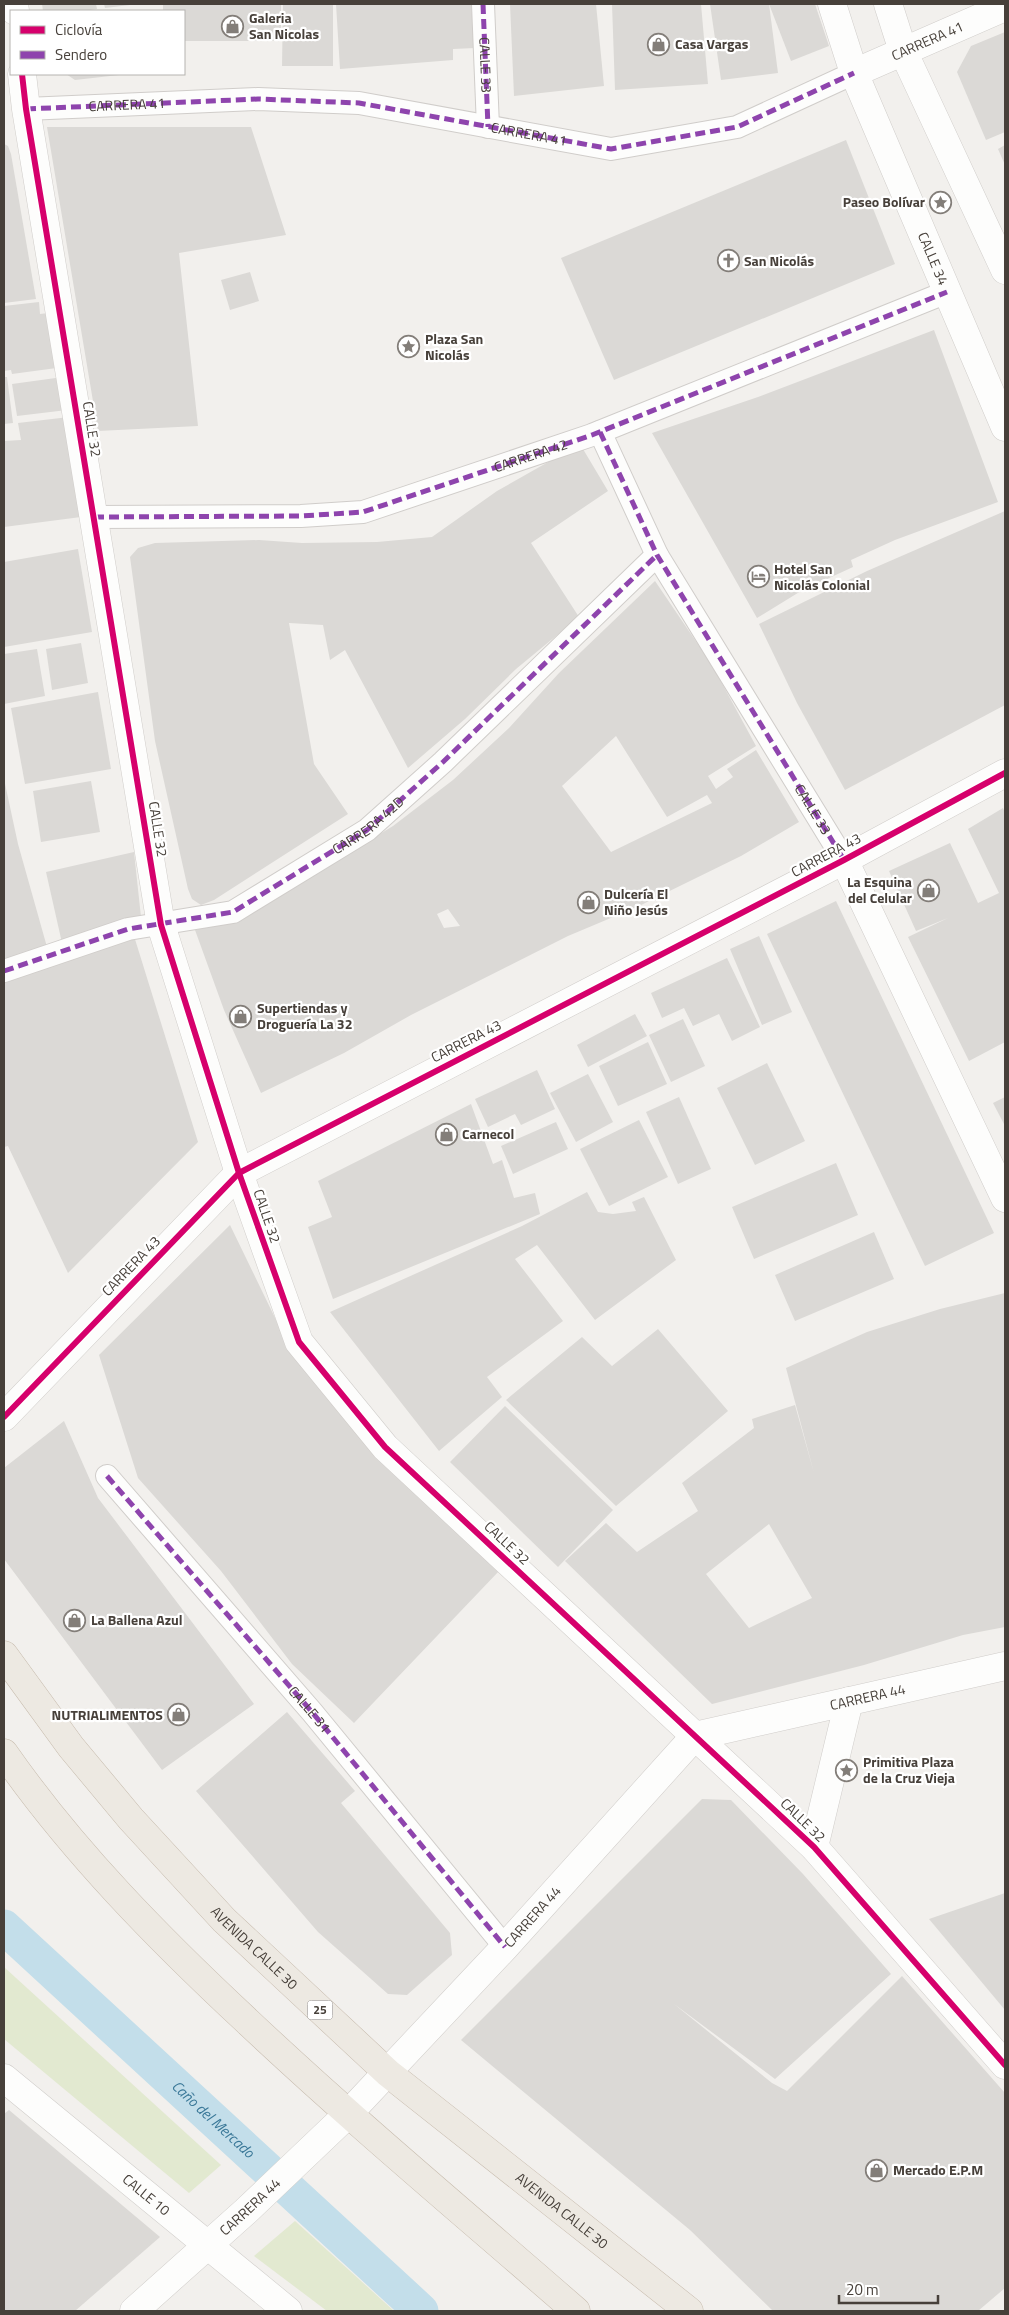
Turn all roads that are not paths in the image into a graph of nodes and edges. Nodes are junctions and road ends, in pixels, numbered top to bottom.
1 (483, 4) edge
2 (832, 4) edge
3 (888, 4) edge
4 (1005, 7) edge
5 (903, 51) junction
6 (854, 73) junction
7 (22, 75) edge
8 (26, 109) junction
9 (488, 127) junction
10 (1005, 270) edge
11 (947, 292) junction
12 (1005, 427) edge
13 (600, 432) junction
14 (94, 517) junction
15 (657, 555) junction
16 (1005, 773) edge
17 (844, 860) junction
18 (161, 925) junction
19 (4, 971) edge
20 (239, 1173) junction
21 (1005, 1198) edge
22 (4, 1417) edge
23 (107, 1476) dead end
24 (4, 1655) edge
25 (1005, 1666) edge
26 (849, 1701) junction
27 (695, 1736) junction
28 (4, 1753) edge
29 (814, 1847) junction
30 (505, 1947) junction
31 (1005, 2065) edge
32 (388, 2072) junction
33 (4, 2078) edge
34 (348, 2114) junction
35 (207, 2246) junction
36 (134, 2311) edge
37 (288, 2311) edge
38 (576, 2311) edge
39 (689, 2311) edge

1 - 9 street, CALLE 33
2 - 6 street, CALLE 34
3 - 5 street
4 - 5 street, CARRERA 41
5 - 6 street, CARRERA 41
5 - 10 street
6 - 9 street, CARRERA 41
6 - 11 street, CALLE 34
7 - 8 street, CALLE 32
8 - 9 street, CARRERA 41
8 - 14 street, CALLE 32
11 - 12 street, CALLE 34
11 - 13 street, CARRERA 42
13 - 14 street, CARRERA 42
13 - 15 street, CALLE 33
14 - 18 street, CALLE 32
15 - 17 street, CALLE 33
15 - 18 street, CARRERA 42D
16 - 17 street, CARRERA 43
17 - 20 street, CARRERA 43
17 - 21 street, CALLE 33
18 - 19 street, CARRERA 42D
18 - 20 street, CALLE 32
20 - 22 street, CARRERA 43
20 - 27 street, CALLE 32
23 - 30 street, CALLE 31
24 - 32 highway, AVENIDA CALLE 30 / 25
25 - 26 street, CARRERA 44
26 - 27 street, CARRERA 44
26 - 29 street
27 - 29 street, CALLE 32
27 - 30 street, CARRERA 44
28 - 34 highway
29 - 31 street, CALLE 32
30 - 32 street, CARRERA 44
32 - 34 street, CARRERA 44
32 - 39 highway, AVENIDA CALLE 30 / 25
33 - 35 street, CALLE 10
34 - 35 street, CARRERA 44
34 - 38 highway
35 - 36 street, CARRERA 44
35 - 37 street, CALLE 10

